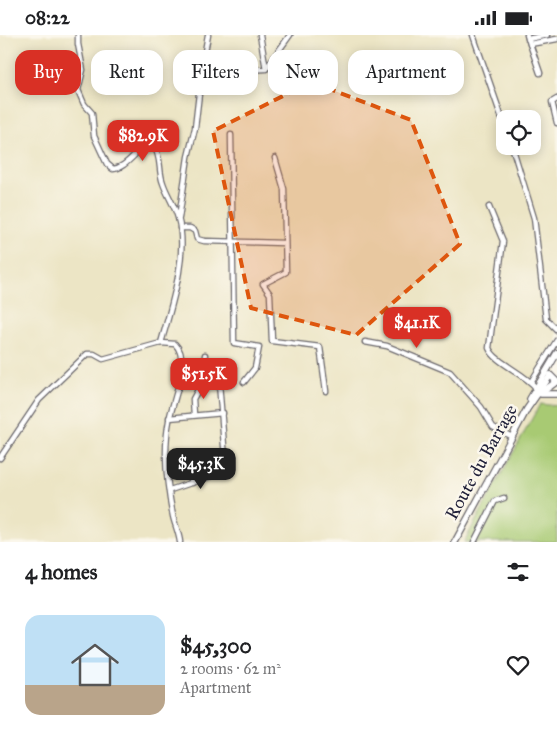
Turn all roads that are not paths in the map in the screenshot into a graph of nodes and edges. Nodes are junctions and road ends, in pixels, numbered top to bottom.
1 (78, 35) edge
2 (208, 35) edge
3 (260, 35) edge
4 (290, 35) edge
5 (473, 35) edge
6 (547, 35) edge
7 (528, 39) edge
8 (557, 39) edge
9 (548, 41) junction
10 (205, 50) edge
11 (267, 67) junction
12 (258, 70) edge
13 (540, 73) dead end
14 (199, 95) edge
15 (557, 99) edge
16 (499, 110) edge
17 (557, 123) edge
18 (231, 135) dead end
19 (515, 155) edge
20 (275, 158) dead end
21 (489, 207) dead end
22 (179, 219) junction
23 (180, 228) junction
24 (232, 241) junction
25 (284, 243) junction
26 (557, 330) edge
27 (557, 340) edge
28 (162, 343) junction
29 (365, 343) dead end
30 (557, 353) edge
31 (205, 355) dead end
32 (557, 357) edge
33 (556, 363) edge
34 (550, 376) junction
35 (180, 381) junction
36 (244, 382) dead end
37 (531, 382) junction
38 (556, 382) edge
39 (203, 383) junction
40 (326, 391) dead end
41 (536, 393) junction
42 (557, 394) edge
43 (223, 413) junction
44 (194, 415) junction
45 (169, 418) junction
46 (512, 437) junction
47 (203, 456) dead end
48 (0, 458) edge
49 (192, 483) junction
50 (170, 490) junction
51 (504, 498) dead end
52 (180, 542) edge
53 (455, 542) edge
54 (474, 542) edge

1 - 22 street
2 - 10 street
3 - 11 street
4 - 11 street
5 - 16 street
6 - 7 street
6 - 9 street
7 - 9 street
7 - 13 street
8 - 9 street
11 - 12 street
14 - 22 street
15 - 17 street
18 - 24 street
19 - 26 street
20 - 25 street
21 - 37 street
22 - 23 street
23 - 24 street
23 - 28 street
24 - 25 street
24 - 36 street
25 - 40 street
27 - 37 street
28 - 35 street
28 - 48 street
29 - 46 street
30 - 41 main road
31 - 39 street
32 - 33 main road, Route du Barrage
33 - 34 main road, Route du Barrage
34 - 38 main road
34 - 41 main road, Route du Barrage
35 - 39 street
35 - 45 street
37 - 41 street
38 - 41 main road, Route du Barrage
39 - 43 street
39 - 44 street
41 - 42 main road
41 - 46 main road, Route du Barrage
43 - 44 street
43 - 49 street
44 - 45 street
45 - 50 street
46 - 53 main road, Route du Barrage
47 - 49 street
49 - 50 street
50 - 52 street
51 - 54 street

